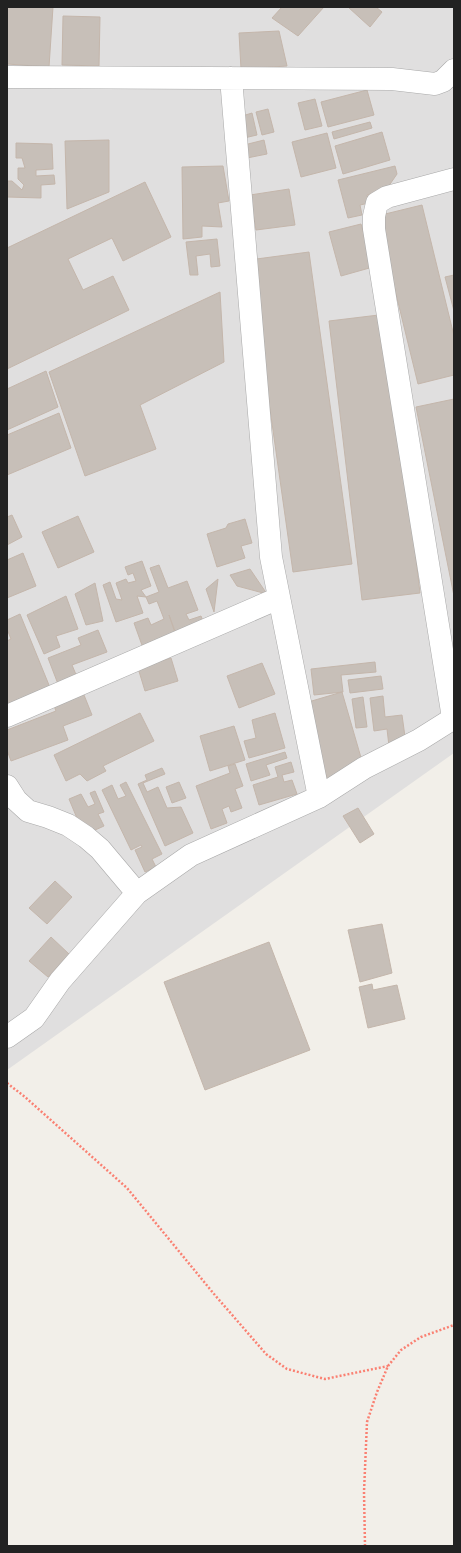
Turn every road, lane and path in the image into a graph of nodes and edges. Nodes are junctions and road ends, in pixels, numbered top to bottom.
1 (454, 70) edge
2 (7, 78) edge
3 (231, 78) junction
4 (454, 179) edge
5 (279, 598) junction
6 (7, 716) edge
7 (453, 718) edge
8 (7, 786) edge
9 (319, 797) junction
10 (137, 893) junction
11 (7, 1037) edge
12 (7, 1083) edge
13 (454, 1325) edge
14 (388, 1366) junction
15 (365, 1546) edge

1 - 3 street
2 - 3 street
3 - 5 street
4 - 7 street
5 - 6 street
5 - 9 street
7 - 9 street
8 - 10 street
9 - 10 street
10 - 11 street
12 - 14 path
13 - 14 path
14 - 15 path

